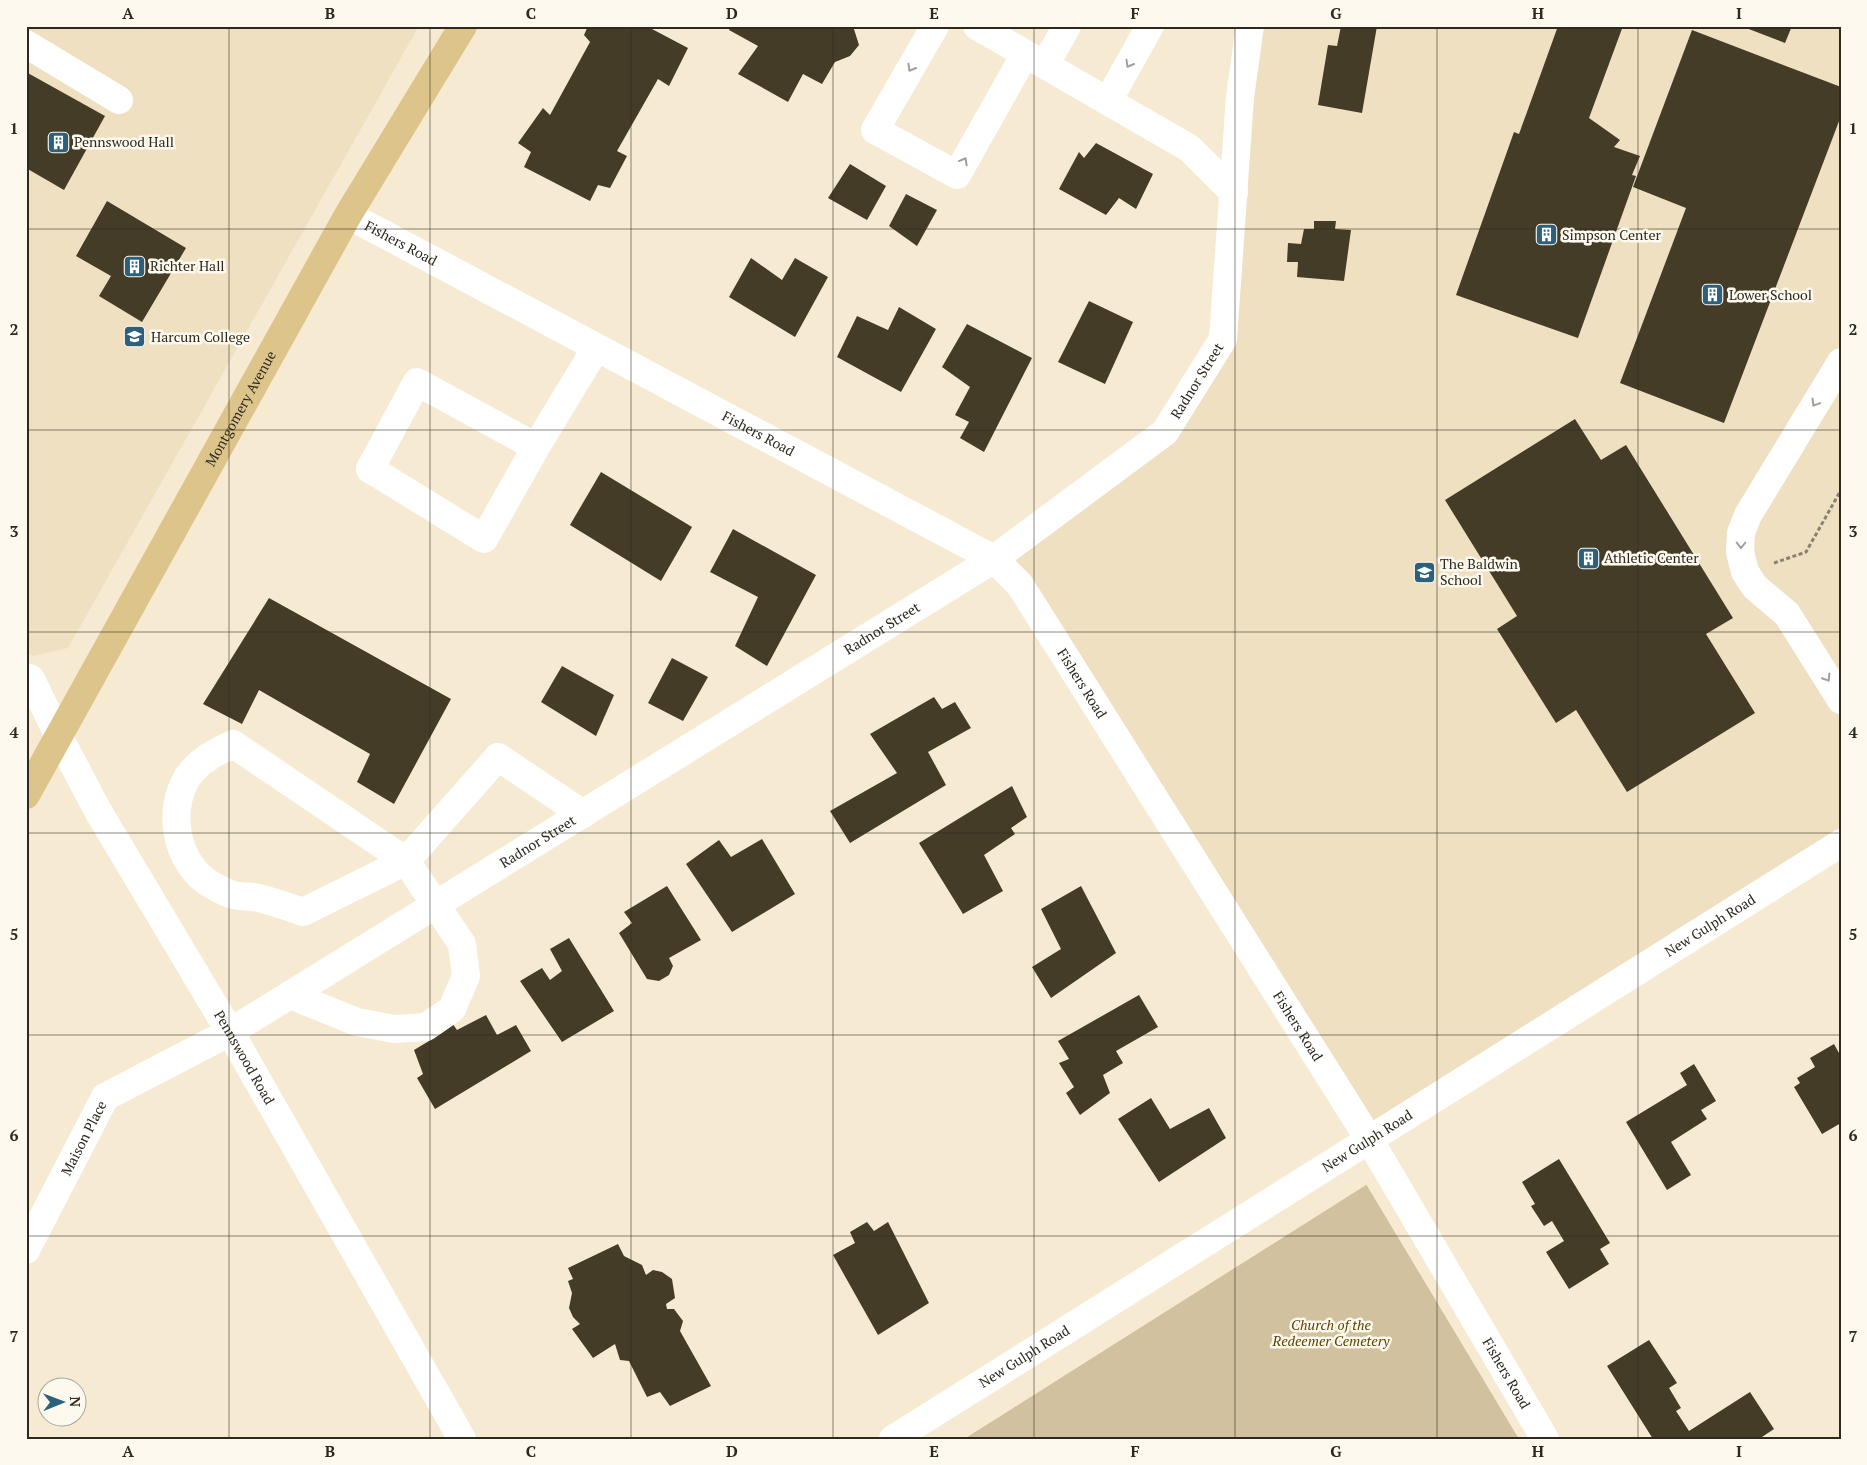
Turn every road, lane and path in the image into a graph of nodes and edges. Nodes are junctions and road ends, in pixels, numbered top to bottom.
1 (463, 26) edge
2 (936, 26) edge
3 (977, 26) edge
4 (1067, 26) edge
5 (1150, 26) edge
6 (1250, 26) edge
7 (26, 44) edge
8 (1035, 60) junction
9 (119, 100) dead end
10 (1108, 102) junction
11 (1234, 193) junction
12 (348, 215) junction
13 (596, 348) junction
14 (1841, 362) edge
15 (536, 447) junction
16 (1841, 490) edge
17 (994, 559) junction
18 (1769, 565) dead end
19 (26, 677) edge
20 (1841, 700) edge
21 (59, 737) junction
22 (26, 795) edge
23 (583, 814) junction
24 (1841, 843) edge
25 (406, 861) junction
26 (436, 904) junction
27 (290, 995) junction
28 (230, 1032) junction
29 (1369, 1138) junction
30 (26, 1250) edge
31 (462, 1439) edge
32 (893, 1439) edge
33 (1545, 1439) edge

1 - 12 main road, Montgomery Avenue
2 -> 8 street
3 - 8 street
4 - 8 street
5 -> 10 street
6 - 11 street, Radnor Street
7 - 9 street
8 - 10 street
10 - 11 street
11 - 17 street, Radnor Street
12 - 13 street, Fishers Road
12 - 21 main road, Montgomery Avenue
13 - 15 street
13 - 17 street, Fishers Road
14 -> 20 street
15 - 15 street
16 - 18 path
17 - 23 street, Radnor Street
17 - 29 street, Fishers Road
19 - 21 street, Pennswood Road
21 - 22 main road, Montgomery Avenue
21 - 28 street, Pennswood Road
23 - 25 street
23 - 26 street, Radnor Street
24 - 29 street, New Gulph Road
25 - 25 street
25 - 26 street
26 - 27 street, Radnor Street
26 - 27 street
27 - 28 street, Radnor Street
28 - 30 street, Maison Place
28 - 31 street, Pennswood Road
29 - 32 street, New Gulph Road
29 - 33 street, Fishers Road

